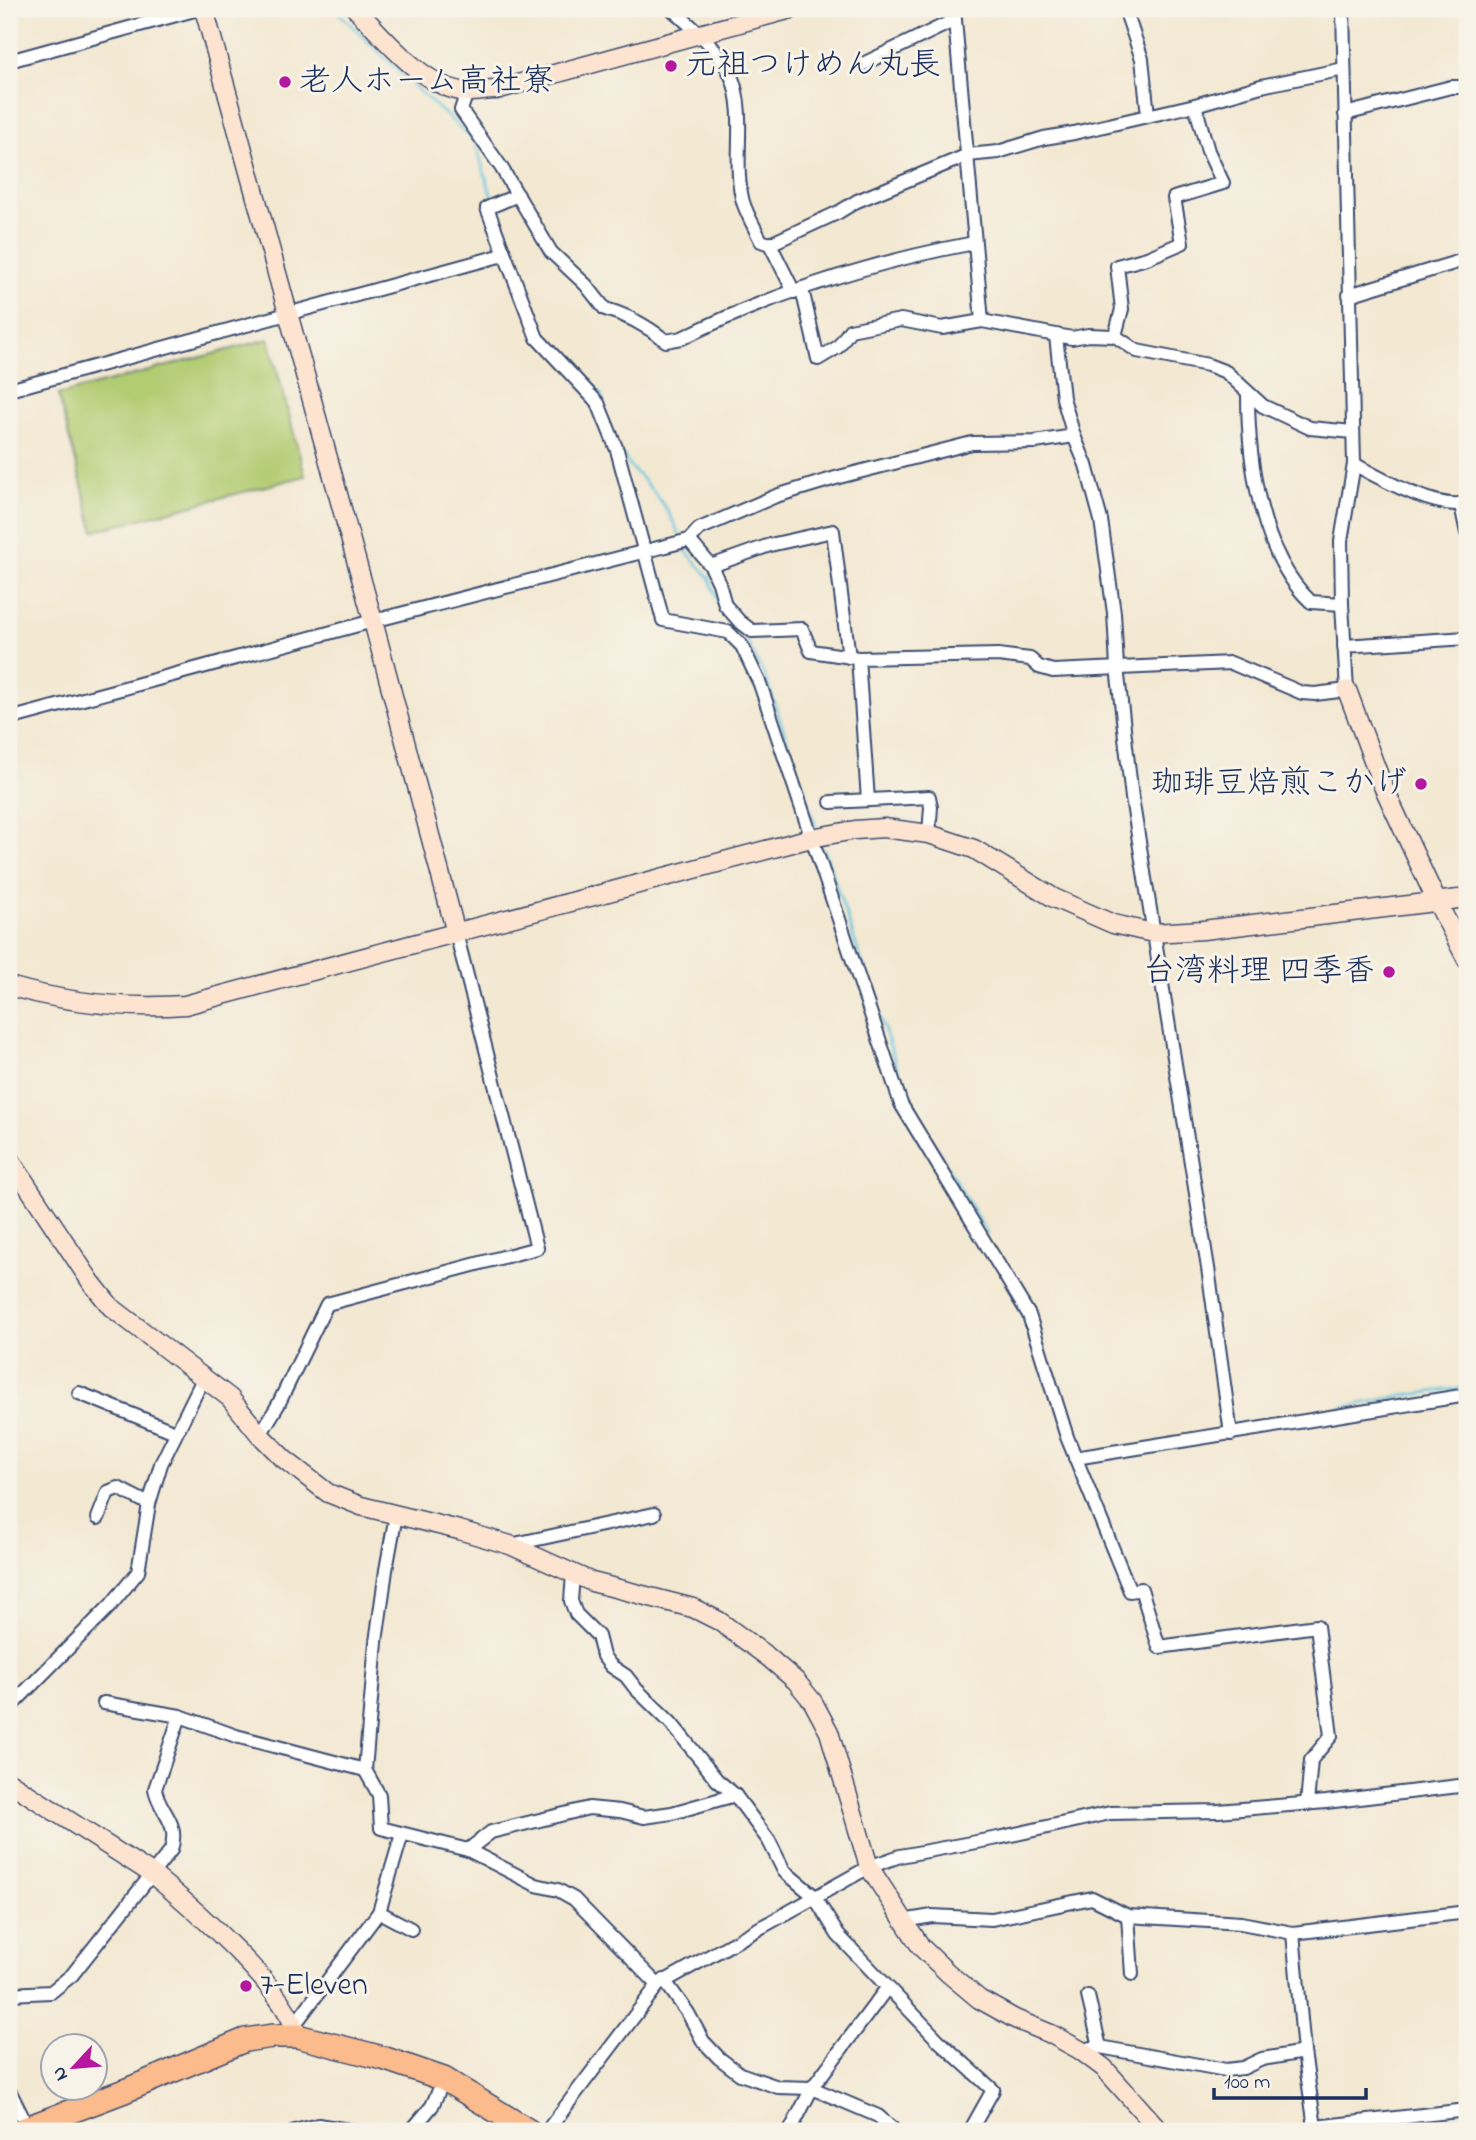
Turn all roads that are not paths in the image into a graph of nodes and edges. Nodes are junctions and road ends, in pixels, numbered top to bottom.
1 (198, 9) edge
2 (204, 9) edge
3 (356, 9) edge
4 (672, 9) edge
5 (792, 9) edge
6 (1125, 9) edge
7 (1343, 9) edge
8 (955, 15) edge
9 (700, 34) junction
10 (9, 61) edge
11 (863, 64) dead end
12 (1344, 69) junction
13 (1467, 86) edge
14 (467, 92) junction
15 (1195, 105) junction
16 (1148, 114) junction
17 (1345, 114) junction
18 (968, 155) junction
19 (518, 195) junction
20 (974, 243) junction
21 (769, 244) junction
22 (503, 255) junction
23 (1467, 259) edge
24 (798, 291) junction
25 (1349, 295) junction
26 (288, 313) junction
27 (982, 321) junction
28 (1056, 336) junction
29 (1115, 336) junction
30 (9, 390) edge
31 (1248, 394) junction
32 (1353, 432) junction
33 (1074, 436) junction
34 (1354, 464) junction
35 (1464, 504) edge
36 (1467, 533) edge
37 (689, 540) junction
38 (645, 551) junction
39 (711, 566) junction
40 (1342, 604) junction
41 (373, 621) junction
42 (1467, 638) edge
43 (1344, 646) junction
44 (854, 657) junction
45 (1116, 667) junction
46 (1347, 690) junction
47 (9, 719) edge
48 (868, 800) junction
49 (831, 802) dead end
50 (929, 834) junction
51 (811, 838) junction
52 (1467, 898) edge
53 (1437, 901) junction
54 (456, 933) junction
55 (1153, 933) junction
56 (1467, 960) edge
57 (9, 986) edge
58 (9, 1160) edge
59 (203, 1379) junction
60 (79, 1394) dead end
61 (1467, 1395) edge
62 (175, 1432) junction
63 (1231, 1434) junction
64 (260, 1435) junction
65 (1075, 1458) junction
66 (149, 1504) junction
67 (654, 1514) dead end
68 (396, 1515) junction
69 (98, 1518) dead end
70 (510, 1545) junction
71 (573, 1574) junction
72 (104, 1703) dead end
73 (9, 1708) edge
74 (180, 1716) junction
75 (365, 1770) junction
76 (9, 1782) edge
77 (1467, 1785) edge
78 (735, 1795) junction
79 (1307, 1804) junction
80 (402, 1835) junction
81 (468, 1850) junction
82 (869, 1867) junction
83 (152, 1874) junction
84 (814, 1896) junction
85 (379, 1912) junction
86 (1467, 1912) edge
87 (1128, 1916) junction
88 (903, 1921) junction
89 (411, 1929) dead end
90 (1293, 1933) junction
91 (1132, 1973) dead end
92 (661, 1983) junction
93 (887, 1988) junction
94 (9, 1994) edge
95 (1088, 1996) dead end
96 (296, 2030) junction
97 (1100, 2047) junction
98 (1080, 2050) junction
99 (1304, 2052) junction
100 (444, 2079) junction
101 (812, 2088) junction
102 (9, 2090) edge
103 (1467, 2110) edge
104 (60, 2124) edge
105 (24, 2130) edge
106 (295, 2131) edge
107 (355, 2131) edge
108 (411, 2131) edge
109 (528, 2131) edge
110 (547, 2131) edge
111 (790, 2131) edge
112 (895, 2131) edge
113 (970, 2131) edge
114 (1160, 2131) edge

1 - 10 street
2 - 26 street
3 - 14 street
4 - 9 street
5 - 9 street
6 - 16 street
7 - 12 street
8 - 11 street
8 - 18 street
9 - 14 street
9 - 21 street
12 - 15 street
12 - 17 street
13 - 17 street
14 - 19 street
15 - 16 street
15 - 29 street
16 - 18 street
17 - 25 street
18 - 20 street
18 - 21 street
19 - 22 street
19 - 24 street
20 - 24 street
20 - 27 street
21 - 24 street
22 - 26 street
22 - 38 street
23 - 25 street
24 - 27 street
25 - 32 street
26 - 30 street
26 - 41 street
27 - 28 street
28 - 29 street
28 - 33 street
29 - 31 street
31 - 32 street
31 - 40 street
32 - 34 street
33 - 37 street
33 - 45 street
34 - 35 street
34 - 40 street
35 - 36 street
37 - 38 street
37 - 39 street
38 - 41 street
38 - 51 street
39 - 44 street
39 - 44 street
40 - 43 street
41 - 47 street
41 - 54 street
42 - 43 street
43 - 46 street
44 - 45 street
44 - 48 street
45 - 46 street
45 - 55 street
46 - 53 street
48 - 49 street
48 - 50 street
50 - 51 street
50 - 55 street
51 - 54 street
51 - 65 street
52 - 53 street
53 - 55 street
53 - 56 street
54 - 57 street
54 - 64 street
55 - 63 street
58 - 59 street
59 - 62 street
59 - 64 street
60 - 62 street
61 - 63 street
62 - 66 street
63 - 65 street
64 - 68 street
65 - 79 street
66 - 69 street
66 - 73 street
67 - 70 street
68 - 70 street
68 - 75 street
70 - 71 street
71 - 78 street
71 - 82 street
72 - 74 street
74 - 75 street
74 - 83 street
75 - 80 street
76 - 83 street
77 - 79 street
78 - 81 street
78 - 84 street
79 - 82 street
80 - 81 street
80 - 85 street
81 - 92 street
82 - 84 street
82 - 88 street
83 - 94 street
83 - 96 street
84 - 92 street
84 - 93 street
85 - 89 street
85 - 96 street
86 - 90 street
87 - 88 street
87 - 90 street
87 - 91 street
88 - 98 street
90 - 99 street
92 - 101 street
92 - 110 street
93 - 101 street
93 - 113 street
95 - 97 street
96 - 100 highway
96 - 104 highway
97 - 98 street
97 - 99 street
98 - 114 street
99 - 103 street
100 - 108 street
100 - 109 highway
101 - 111 street
101 - 112 street
102 - 105 street
104 - 105 highway
106 - 107 street

